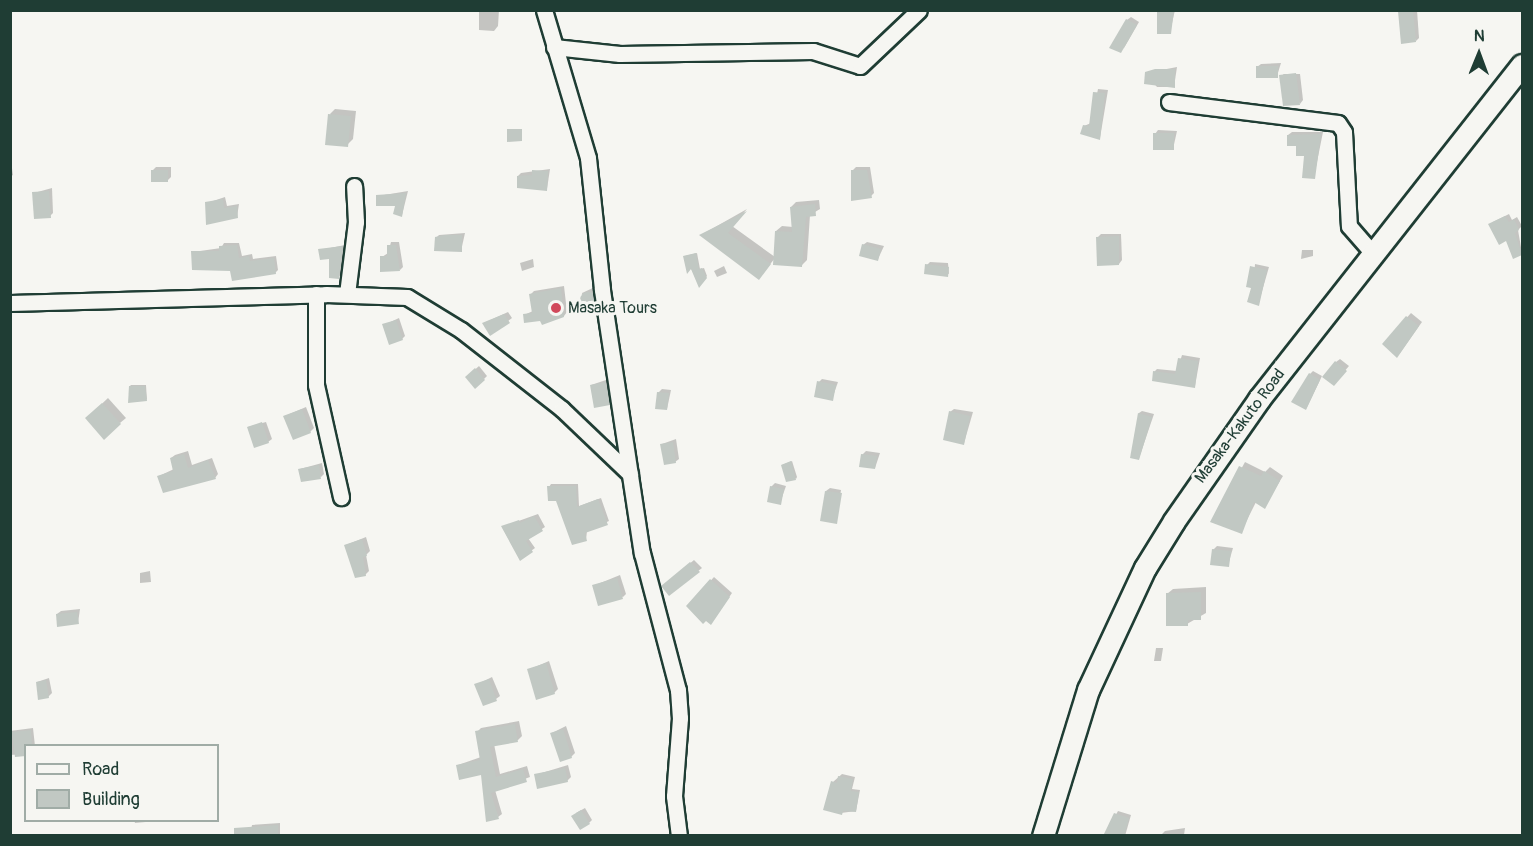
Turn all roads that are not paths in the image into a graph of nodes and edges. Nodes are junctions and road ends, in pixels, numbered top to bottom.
1 (544, 10) edge
2 (919, 10) edge
3 (554, 47) junction
4 (1522, 65) edge
5 (1169, 102) dead end
6 (354, 186) dead end
7 (1373, 254) junction
8 (316, 294) junction
9 (347, 294) junction
10 (10, 303) edge
11 (630, 474) junction
12 (341, 497) dead end
13 (679, 836) edge
14 (1043, 836) edge

1 - 3 street
2 - 3 street
3 - 11 street
4 - 7 highway, Masaka-Kakuto Road
5 - 7 street
6 - 9 street
7 - 14 highway, Masaka-Kakuto Road
8 - 9 street
8 - 10 street
8 - 12 street
9 - 11 street
11 - 13 street

